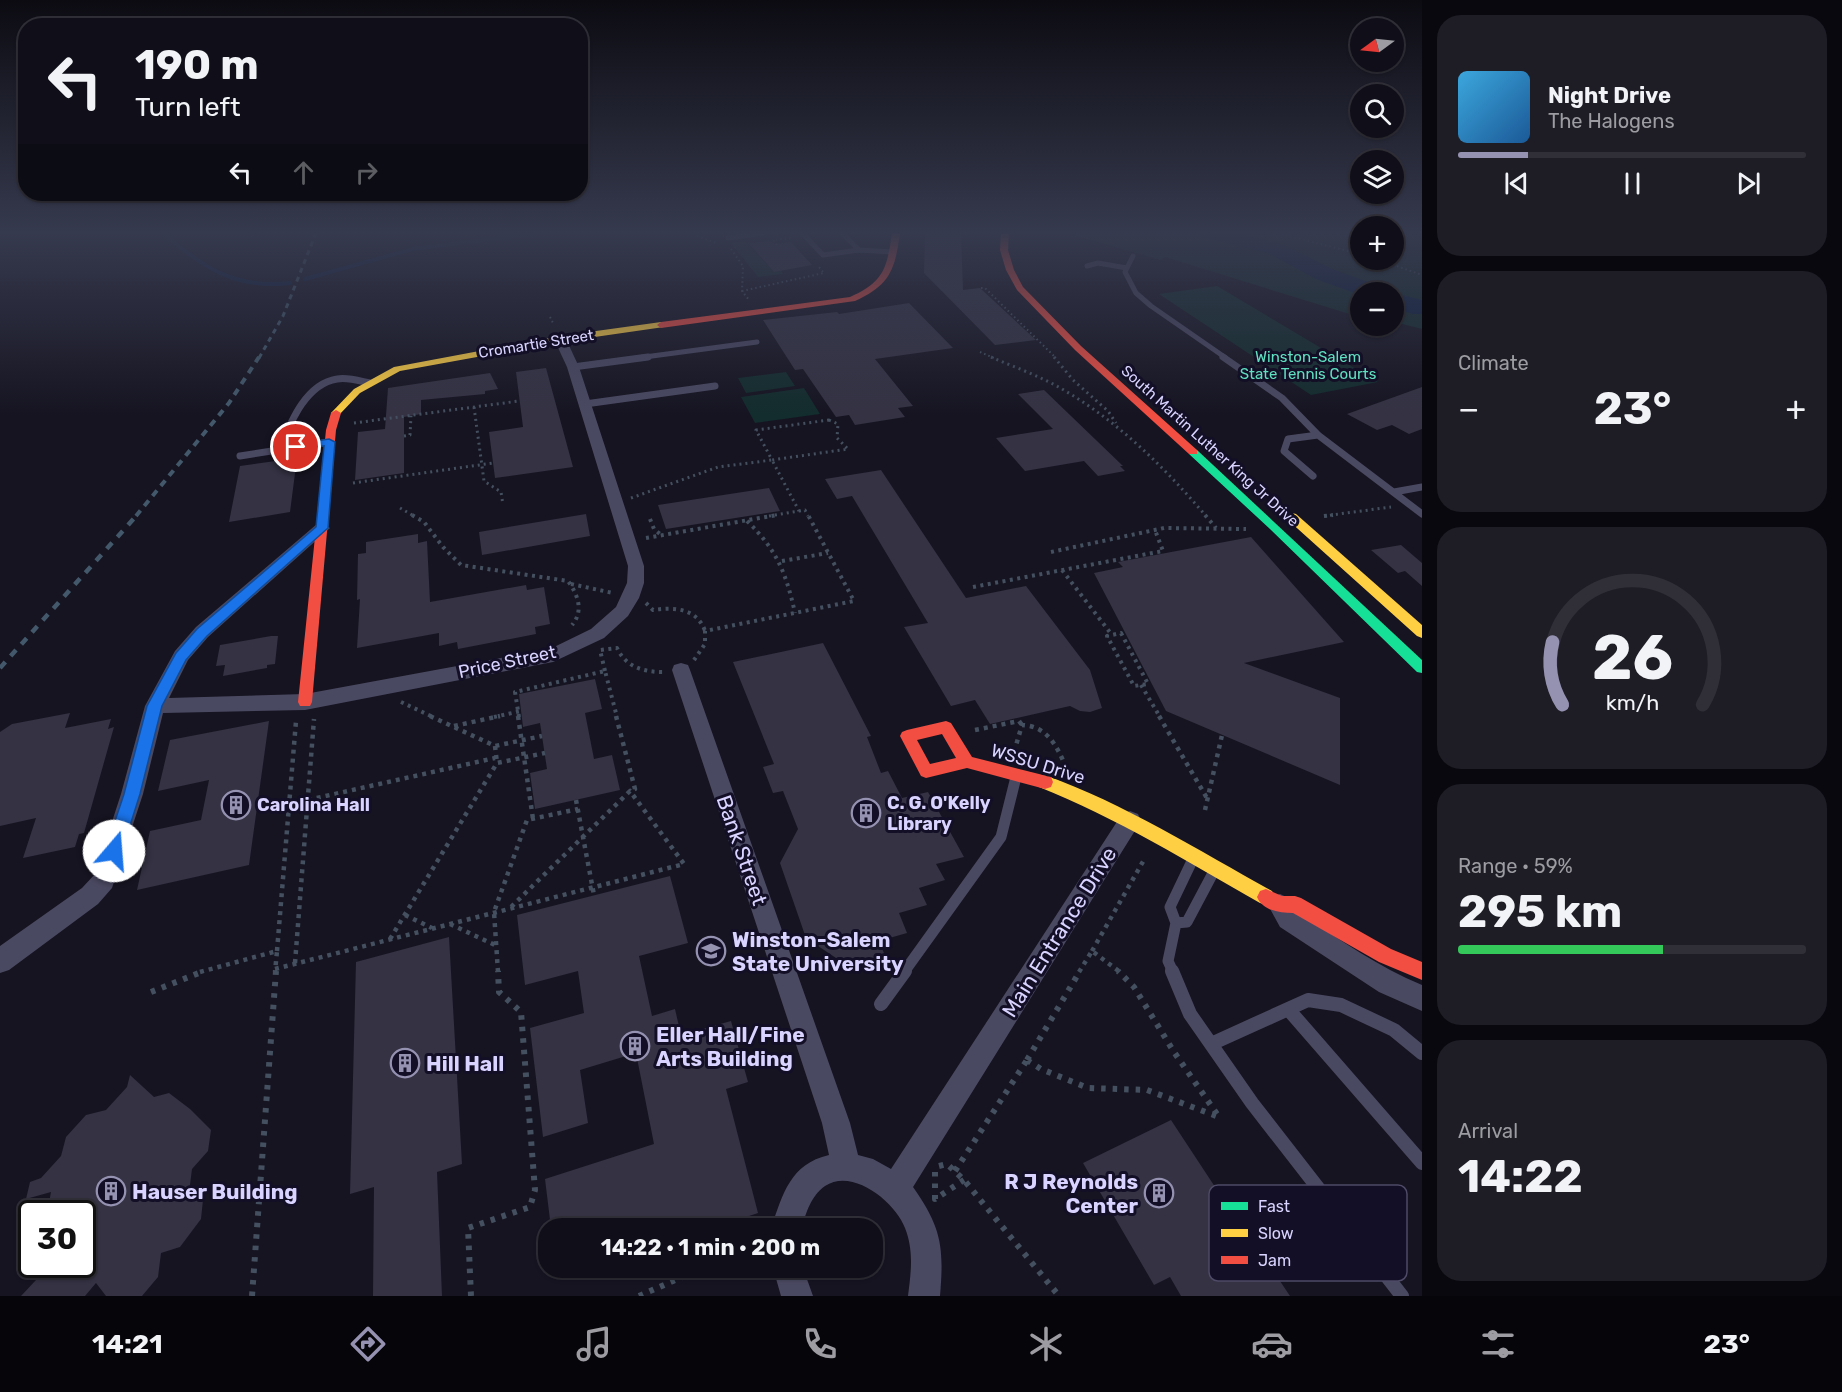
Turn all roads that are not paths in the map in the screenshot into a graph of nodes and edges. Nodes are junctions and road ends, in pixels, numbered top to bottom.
1 (865, 293) edge
2 (1025, 293) edge
3 (1038, 293) edge
4 (1137, 293) edge
5 (561, 339) junction
6 (757, 342) dead end
7 (573, 364) junction
8 (369, 384) junction
9 (715, 386) dead end
10 (1147, 391) dead end
11 (585, 404) junction
12 (1318, 435) junction
13 (329, 442) junction
14 (279, 450) junction
15 (240, 456) dead end
16 (1313, 476) dead end
17 (1422, 487) edge
18 (1394, 492) junction
19 (1279, 506) dead end
20 (1422, 514) edge
21 (322, 528) junction
22 (1422, 633) edge
23 (1422, 668) edge
24 (681, 670) road end
25 (306, 705) junction
26 (155, 706) junction
27 (967, 762) dead end
28 (1017, 773) junction
29 (1130, 821) junction
30 (1194, 857) junction
31 (1216, 868) junction
32 (1280, 905) junction
33 (1176, 923) junction
34 (1343, 932) junction
35 (1346, 958) junction
36 (0, 961) edge
37 (1422, 971) edge
38 (1422, 998) edge
39 (881, 1004) dead end
40 (1288, 1009) junction
41 (1211, 1044) junction
42 (1422, 1053) edge
43 (1422, 1163) edge
44 (846, 1166) junction
45 (1316, 1185) edge
46 (896, 1188) junction
47 (789, 1218) edge
48 (791, 1278) edge
49 (1390, 1281) edge
50 (797, 1296) edge
51 (924, 1296) edge
52 (1402, 1296) edge

1 - 5 street, Cromartie Street
2 - 23 street, South Martin Luther King Jr Drive
3 - 10 street, South Martin Luther King Jr Drive
4 - 12 lane
5 - 7 street, Price Street
5 - 8 street, Cromartie Street
6 - 7 lane
7 - 11 street, Price Street
8 - 13 street, Cromartie Street
8 - 14 lane
9 - 11 lane
11 - 25 street, Price Street
12 - 16 lane
12 - 18 lane
13 - 14 lane
13 - 21 street, Cromartie Street
14 - 15 lane
17 - 18 lane
18 - 20 lane
19 - 22 street, South Martin Luther King Jr Drive
21 - 25 street, Cromartie Street
21 - 26 street
24 - 44 street, Bank Street
25 - 26 street, Price Street
26 - 36 street
27 - 28 street, WSSU Drive
28 - 29 street, WSSU Drive
28 - 39 lane
29 - 30 street
29 - 46 street, Main Entrance Drive
30 - 31 street
30 - 33 lane
31 - 32 street
31 - 33 lane
32 - 34 street
32 - 35 street
33 - 41 lane
34 - 35 street
34 - 37 street
35 - 38 street
40 - 41 lane
40 - 42 lane
40 - 43 lane
41 - 45 lane
44 - 46 street
44 - 47 street
46 - 51 street
48 - 50 street
49 - 52 lane

